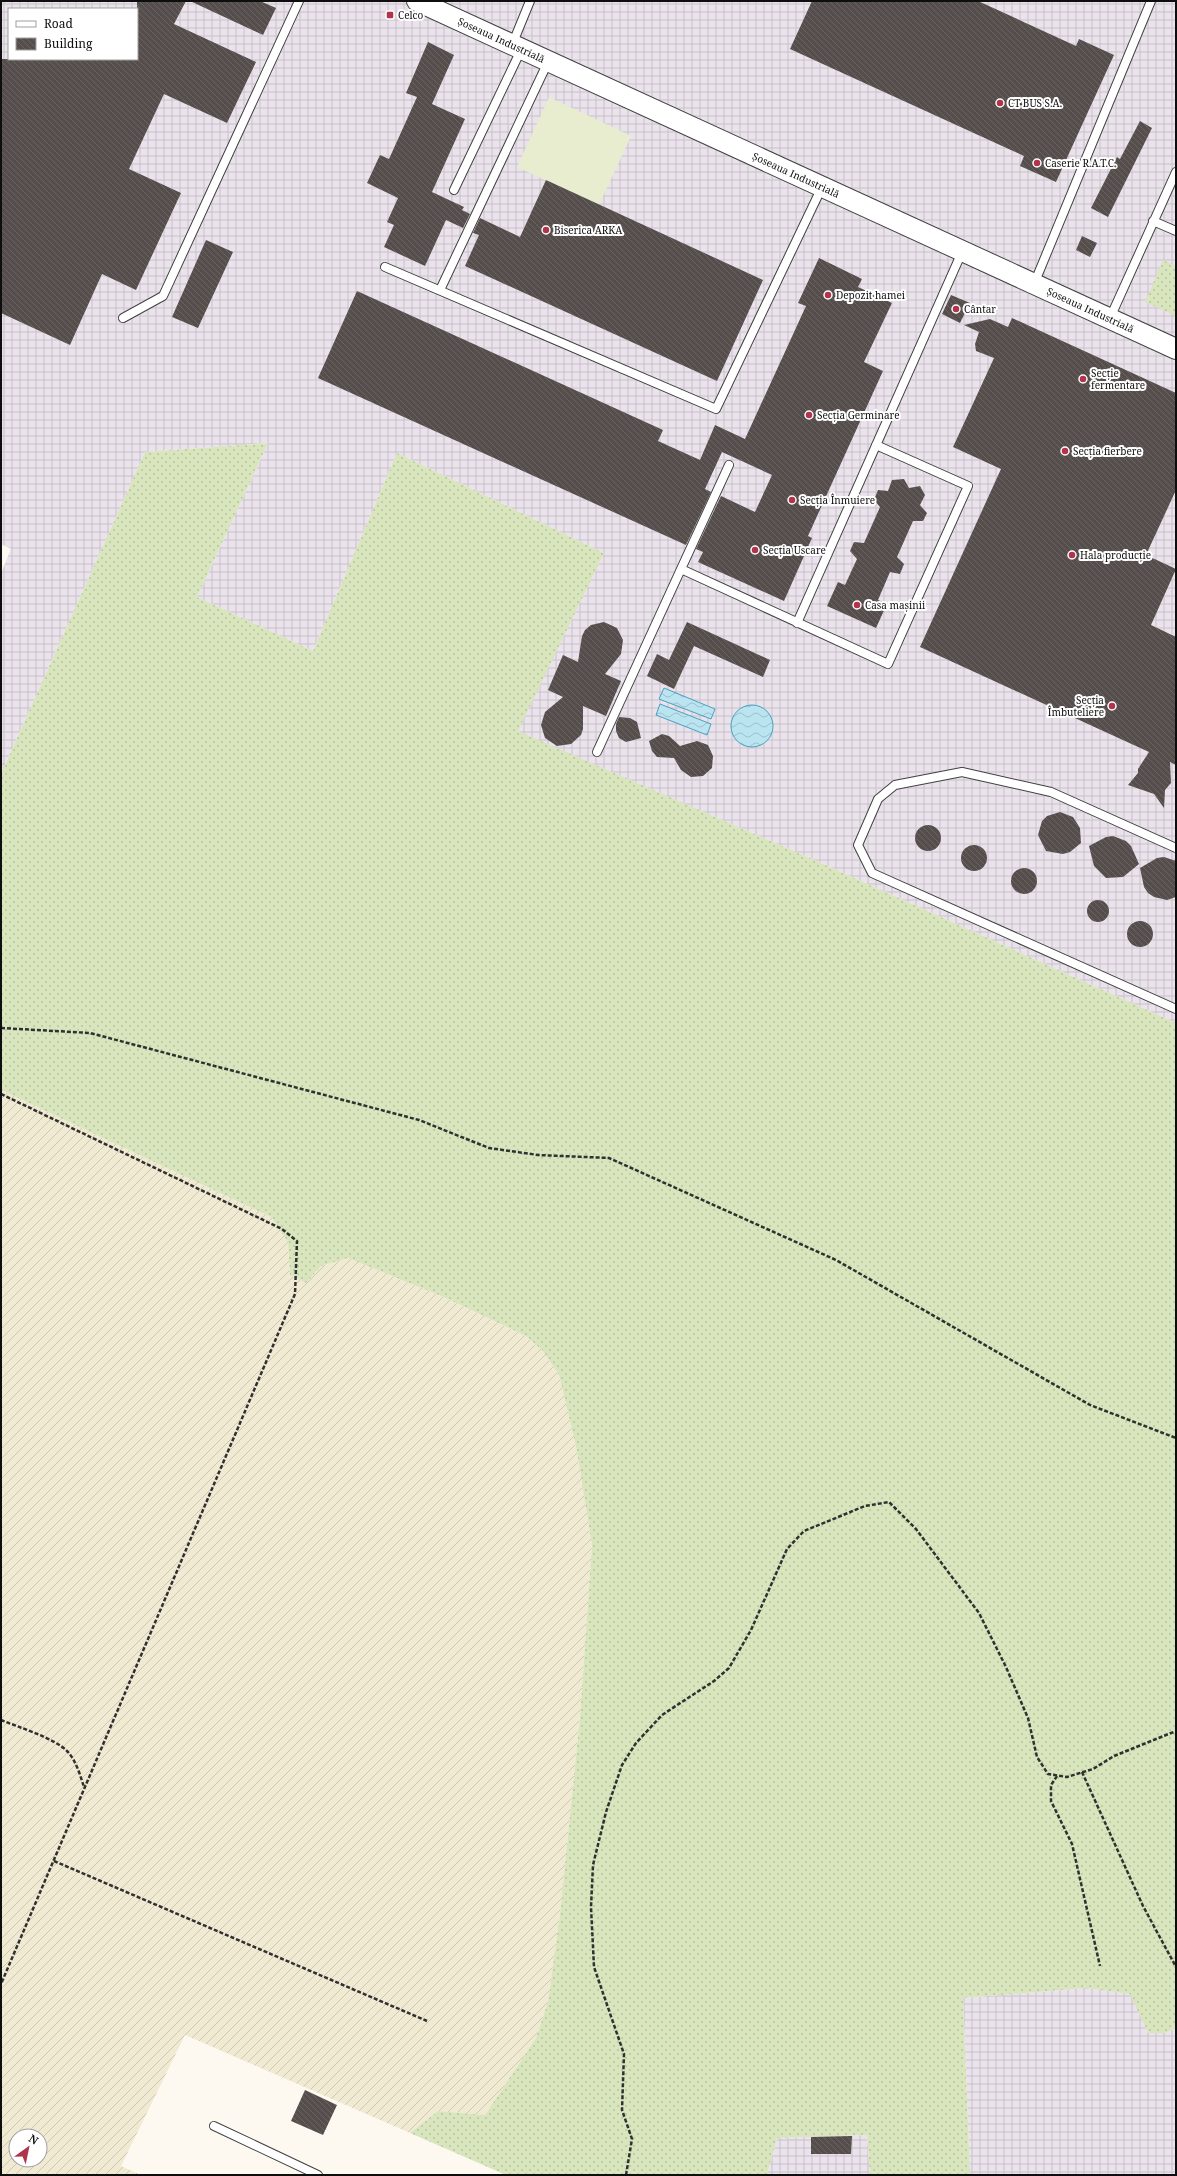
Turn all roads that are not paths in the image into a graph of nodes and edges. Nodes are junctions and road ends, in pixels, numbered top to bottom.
1 (299, 1) edge
2 (416, 1) edge
3 (530, 1) edge
4 (1151, 1) edge
5 (517, 48) junction
6 (548, 62) junction
7 (1176, 172) edge
8 (822, 187) junction
9 (454, 190) dead end
10 (1153, 221) junction
11 (1176, 231) edge
12 (962, 252) junction
13 (386, 267) dead end
14 (1034, 284) junction
15 (440, 290) junction
16 (123, 318) dead end
17 (1110, 319) junction
18 (1176, 349) edge
19 (876, 445) junction
20 (729, 465) dead end
21 (681, 569) junction
22 (797, 623) junction
23 (597, 752) dead end
24 (1176, 848) edge
25 (1176, 1009) edge
26 (214, 2126) dead end
27 (318, 2175) edge

1 - 16 lane
2 - 5 street, Șoseaua Industrială
3 - 5 lane
4 - 14 lane
5 - 6 street, Șoseaua Industrială
5 - 9 lane
6 - 8 street, Șoseaua Industrială
6 - 15 lane
7 - 10 lane
8 - 12 street, Șoseaua Industrială
8 - 15 lane
10 - 11 lane
10 - 17 lane
12 - 14 street, Șoseaua Industrială
12 - 19 lane
13 - 15 lane
14 - 17 street, Șoseaua Industrială
17 - 18 street, Șoseaua Industrială
19 - 22 lane
19 - 22 lane
20 - 21 lane
21 - 22 lane
21 - 23 lane
24 - 25 lane
26 - 27 lane

